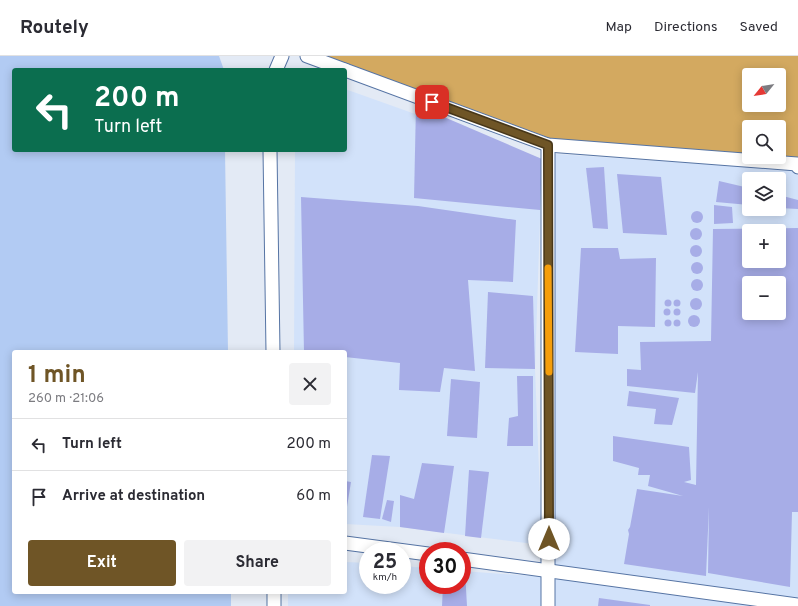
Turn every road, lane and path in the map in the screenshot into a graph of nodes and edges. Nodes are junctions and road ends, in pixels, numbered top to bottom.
1 (282, 56) edge
2 (306, 56) edge
3 (277, 68) edge
4 (339, 68) edge
5 (347, 71) edge
6 (548, 145) junction
7 (270, 152) edge
8 (798, 167) edge
9 (273, 350) edge
10 (347, 543) edge
11 (419, 553) edge
12 (471, 560) edge
13 (550, 571) junction
14 (274, 594) edge
15 (798, 605) edge
16 (274, 606) edge
17 (548, 606) edge

1 - 3 street
2 - 4 street
5 - 6 street
6 - 8 street
6 - 13 street
7 - 9 street
10 - 11 street
12 - 13 street
13 - 15 street
13 - 17 street
14 - 16 street

